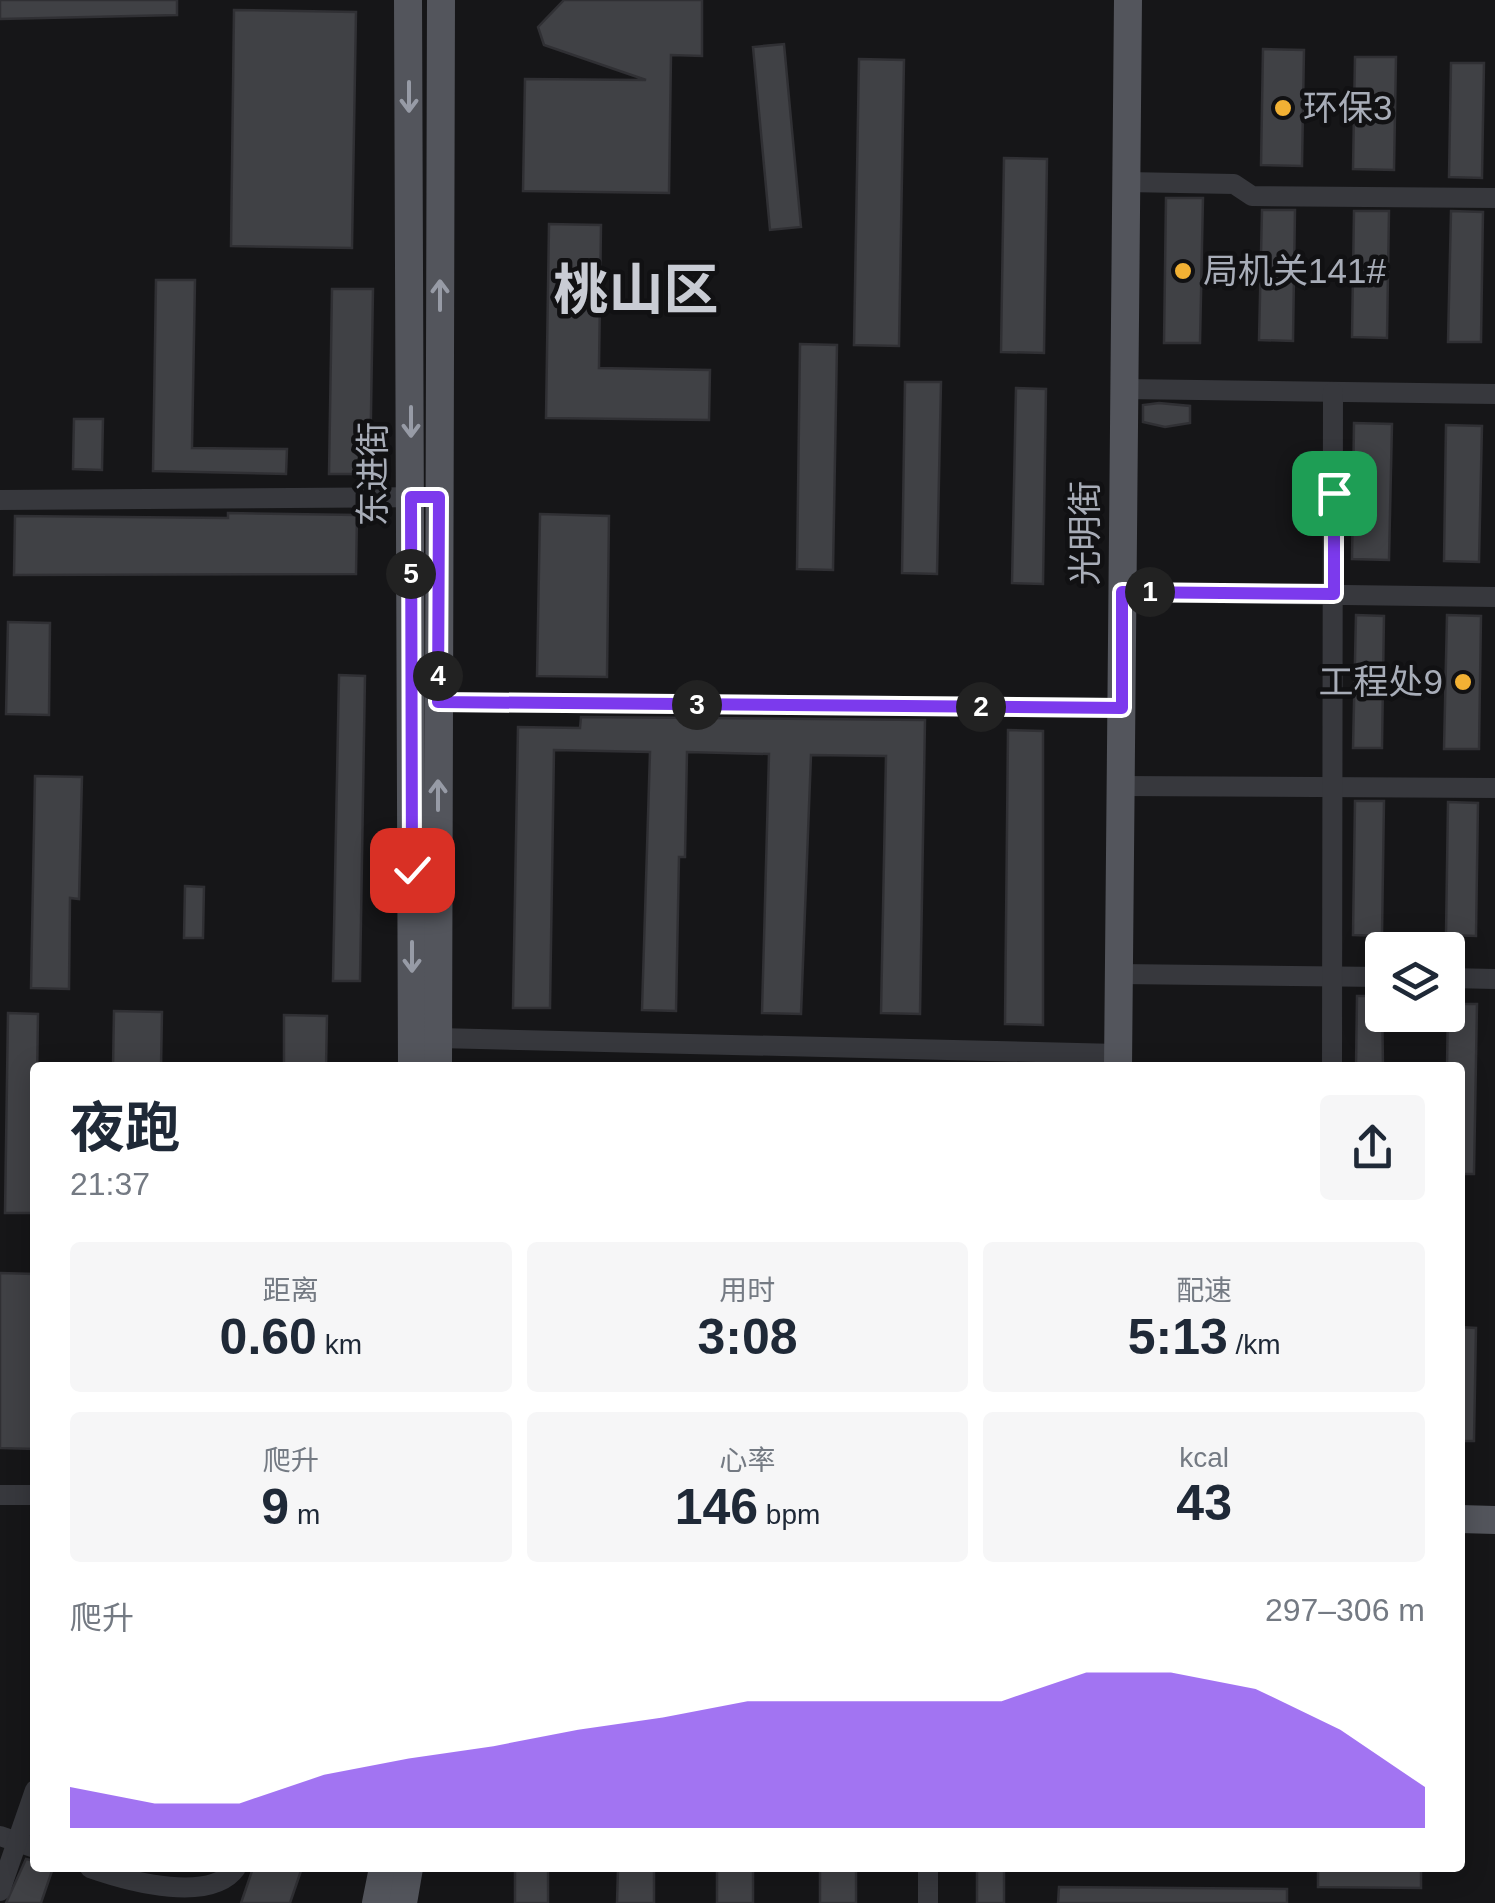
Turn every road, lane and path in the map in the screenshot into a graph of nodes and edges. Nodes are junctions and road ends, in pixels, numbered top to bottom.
1 (408, 0) edge
2 (441, 0) edge
3 (1128, 0) edge
4 (1126, 182) junction
5 (1495, 198) edge
6 (1124, 389) junction
7 (1333, 392) junction
8 (1495, 394) edge
9 (425, 497) junction
10 (0, 500) edge
11 (1122, 592) junction
12 (1334, 594) junction
13 (1495, 597) edge
14 (438, 702) junction
15 (1122, 708) junction
16 (1334, 785) junction
17 (1121, 786) junction
18 (1495, 788) edge
19 (1119, 974) junction
20 (1334, 976) junction
21 (1365, 977) edge
22 (1465, 978) edge
23 (1495, 978) edge
24 (438, 1038) junction
25 (876, 1058) edge
26 (1118, 1061) edge
27 (412, 1062) edge
28 (438, 1062) edge
29 (1332, 1062) edge
30 (30, 1495) edge
31 (0, 1496) edge
32 (1465, 1501) edge
33 (1495, 1501) edge
34 (1465, 1519) edge
35 (1495, 1520) edge
36 (30, 1804) edge
37 (17, 1842) edge
38 (102, 1872) edge
39 (233, 1872) edge
40 (382, 1872) edge
41 (408, 1872) edge
42 (928, 1872) edge
43 (0, 1891) edge
44 (376, 1903) edge
45 (402, 1903) edge
46 (928, 1903) edge

1 -> 9 main road, 东进街
9 -> 2 main road, 东进街
3 - 4 main road, 光明街
4 - 5 street
4 - 6 main road, 光明街
6 - 7 street
6 - 11 main road, 光明街
7 - 8 street
7 - 12 street
9 - 10 street
9 - 14 main road, 东进街
9 -> 27 main road, 东进街
11 - 12 street
11 - 15 main road, 光明街
12 - 13 street
12 - 16 street
14 - 15 street
24 -> 14 main road, 东进街
15 - 17 main road, 光明街
16 - 17 street
16 - 18 street
16 - 20 street
17 - 19 main road, 光明街
19 - 20 street
19 - 26 main road, 光明街
20 - 21 street
20 - 29 street
22 - 23 street
24 - 25 street
24 - 28 main road, 东进街
25 - 26 street
30 - 31 street
32 - 33 main road
34 - 35 main road
36 - 37 street
37 - 43 street
38 - 39 street
40 - 44 main road
41 - 45 main road
42 - 46 street

